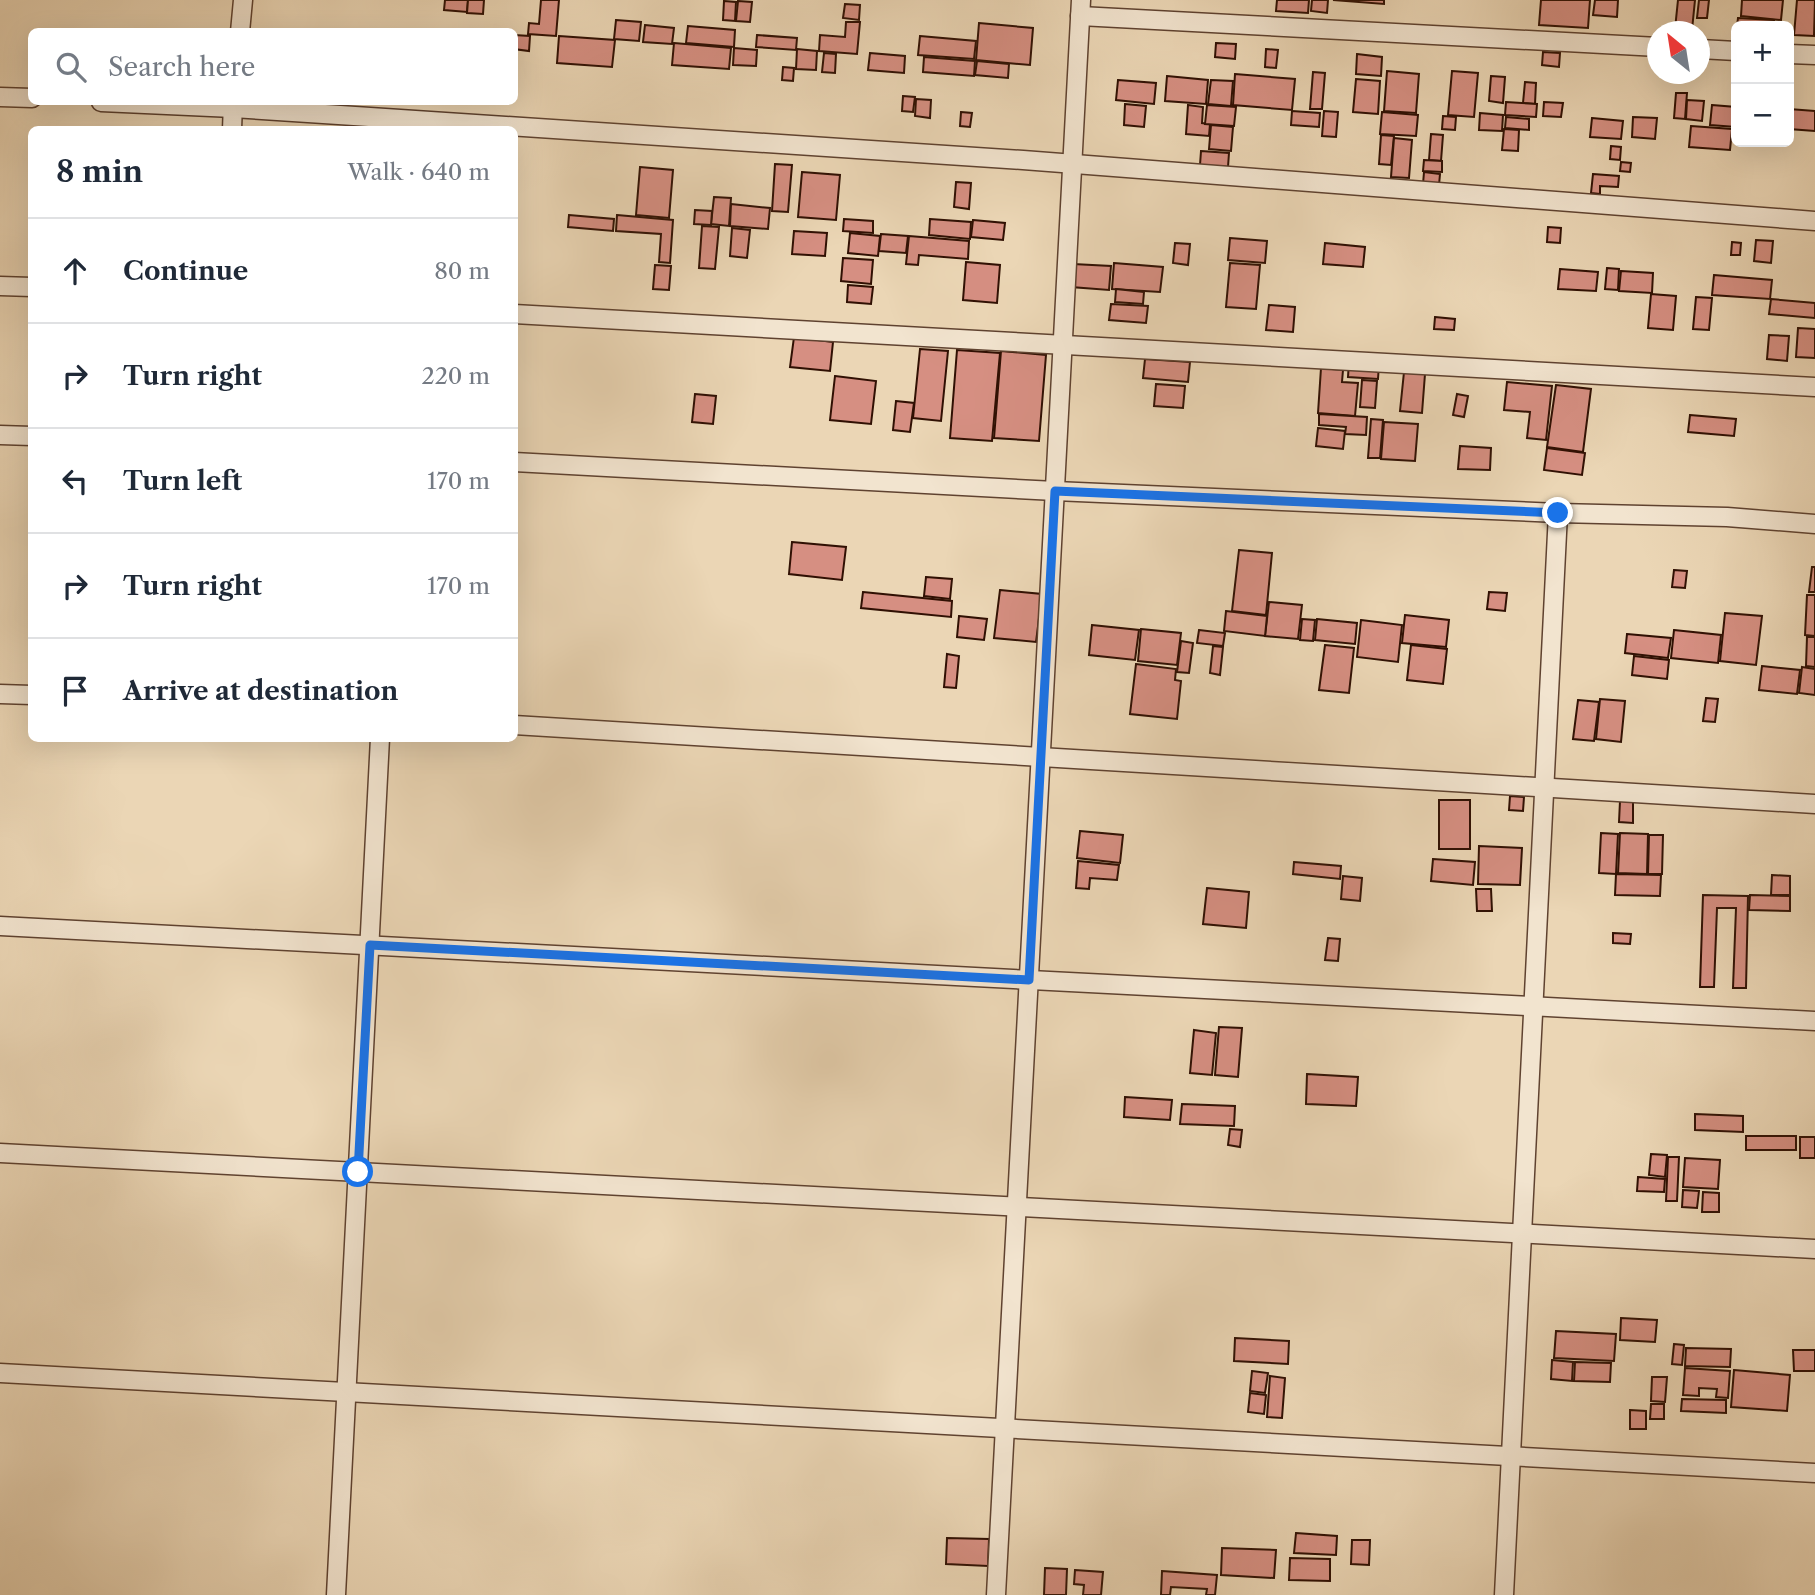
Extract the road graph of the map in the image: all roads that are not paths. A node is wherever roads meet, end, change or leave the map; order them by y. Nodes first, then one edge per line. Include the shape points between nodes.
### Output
1 (243, 0) edge
2 (1081, 8) edge
3 (240, 28) edge
4 (1647, 46) edge
5 (1710, 50) edge
6 (1731, 51) edge
7 (1794, 54) edge
8 (1815, 55) edge
9 (0, 97) edge
10 (28, 98) edge
11 (233, 105) edge
12 (232, 126) edge
13 (1073, 163) junction
14 (1815, 221) edge
15 (0, 286) edge
16 (28, 287) edge
17 (518, 314) edge
18 (1063, 344) junction
19 (1815, 387) edge
20 (0, 435) edge
21 (28, 436) edge
22 (518, 462) edge
23 (1055, 491) junction
24 (1558, 513) junction
25 (1815, 524) edge
26 (0, 694) edge
27 (28, 695) edge
28 (518, 725) edge
29 (380, 742) edge
30 (1041, 757) junction
31 (1544, 788) junction
32 (1815, 804) edge
33 (0, 926) edge
34 (370, 945) junction
35 (1029, 980) junction
36 (1534, 1006) junction
37 (1815, 1021) edge
38 (0, 1153) edge
39 (358, 1172) junction
40 (1017, 1207) junction
41 (1522, 1234) junction
42 (1815, 1249) edge
43 (0, 1373) edge
44 (347, 1392) junction
45 (1005, 1429) junction
46 (1511, 1456) junction
47 (1815, 1473) edge
48 (336, 1595) edge
49 (996, 1595) edge
50 (1504, 1595) edge

1 - 3 street
2 - 4 street
2 - 13 street
5 - 6 street
7 - 8 street
9 - 10 street
11 - 12 street
11 - 13 street
13 - 14 street
13 - 18 street
15 - 16 street
17 - 18 street
18 - 19 street
18 - 23 street
20 - 21 street
22 - 23 street
23 - 24 street
23 - 30 street
24 - 25 street
24 - 31 street
26 - 27 street
28 - 30 street
29 - 34 street
30 - 31 street
30 - 35 street
31 - 32 street
31 - 36 street
33 - 34 street
34 - 35 street
34 - 39 street
35 - 36 street
35 - 40 street
36 - 37 street
36 - 41 street
38 - 39 street
39 - 40 street
39 - 44 street
40 - 41 street
40 - 45 street
41 - 42 street
41 - 46 street
43 - 44 street
44 - 45 street
44 - 48 street
45 - 46 street
45 - 49 street
46 - 47 street
46 - 50 street

